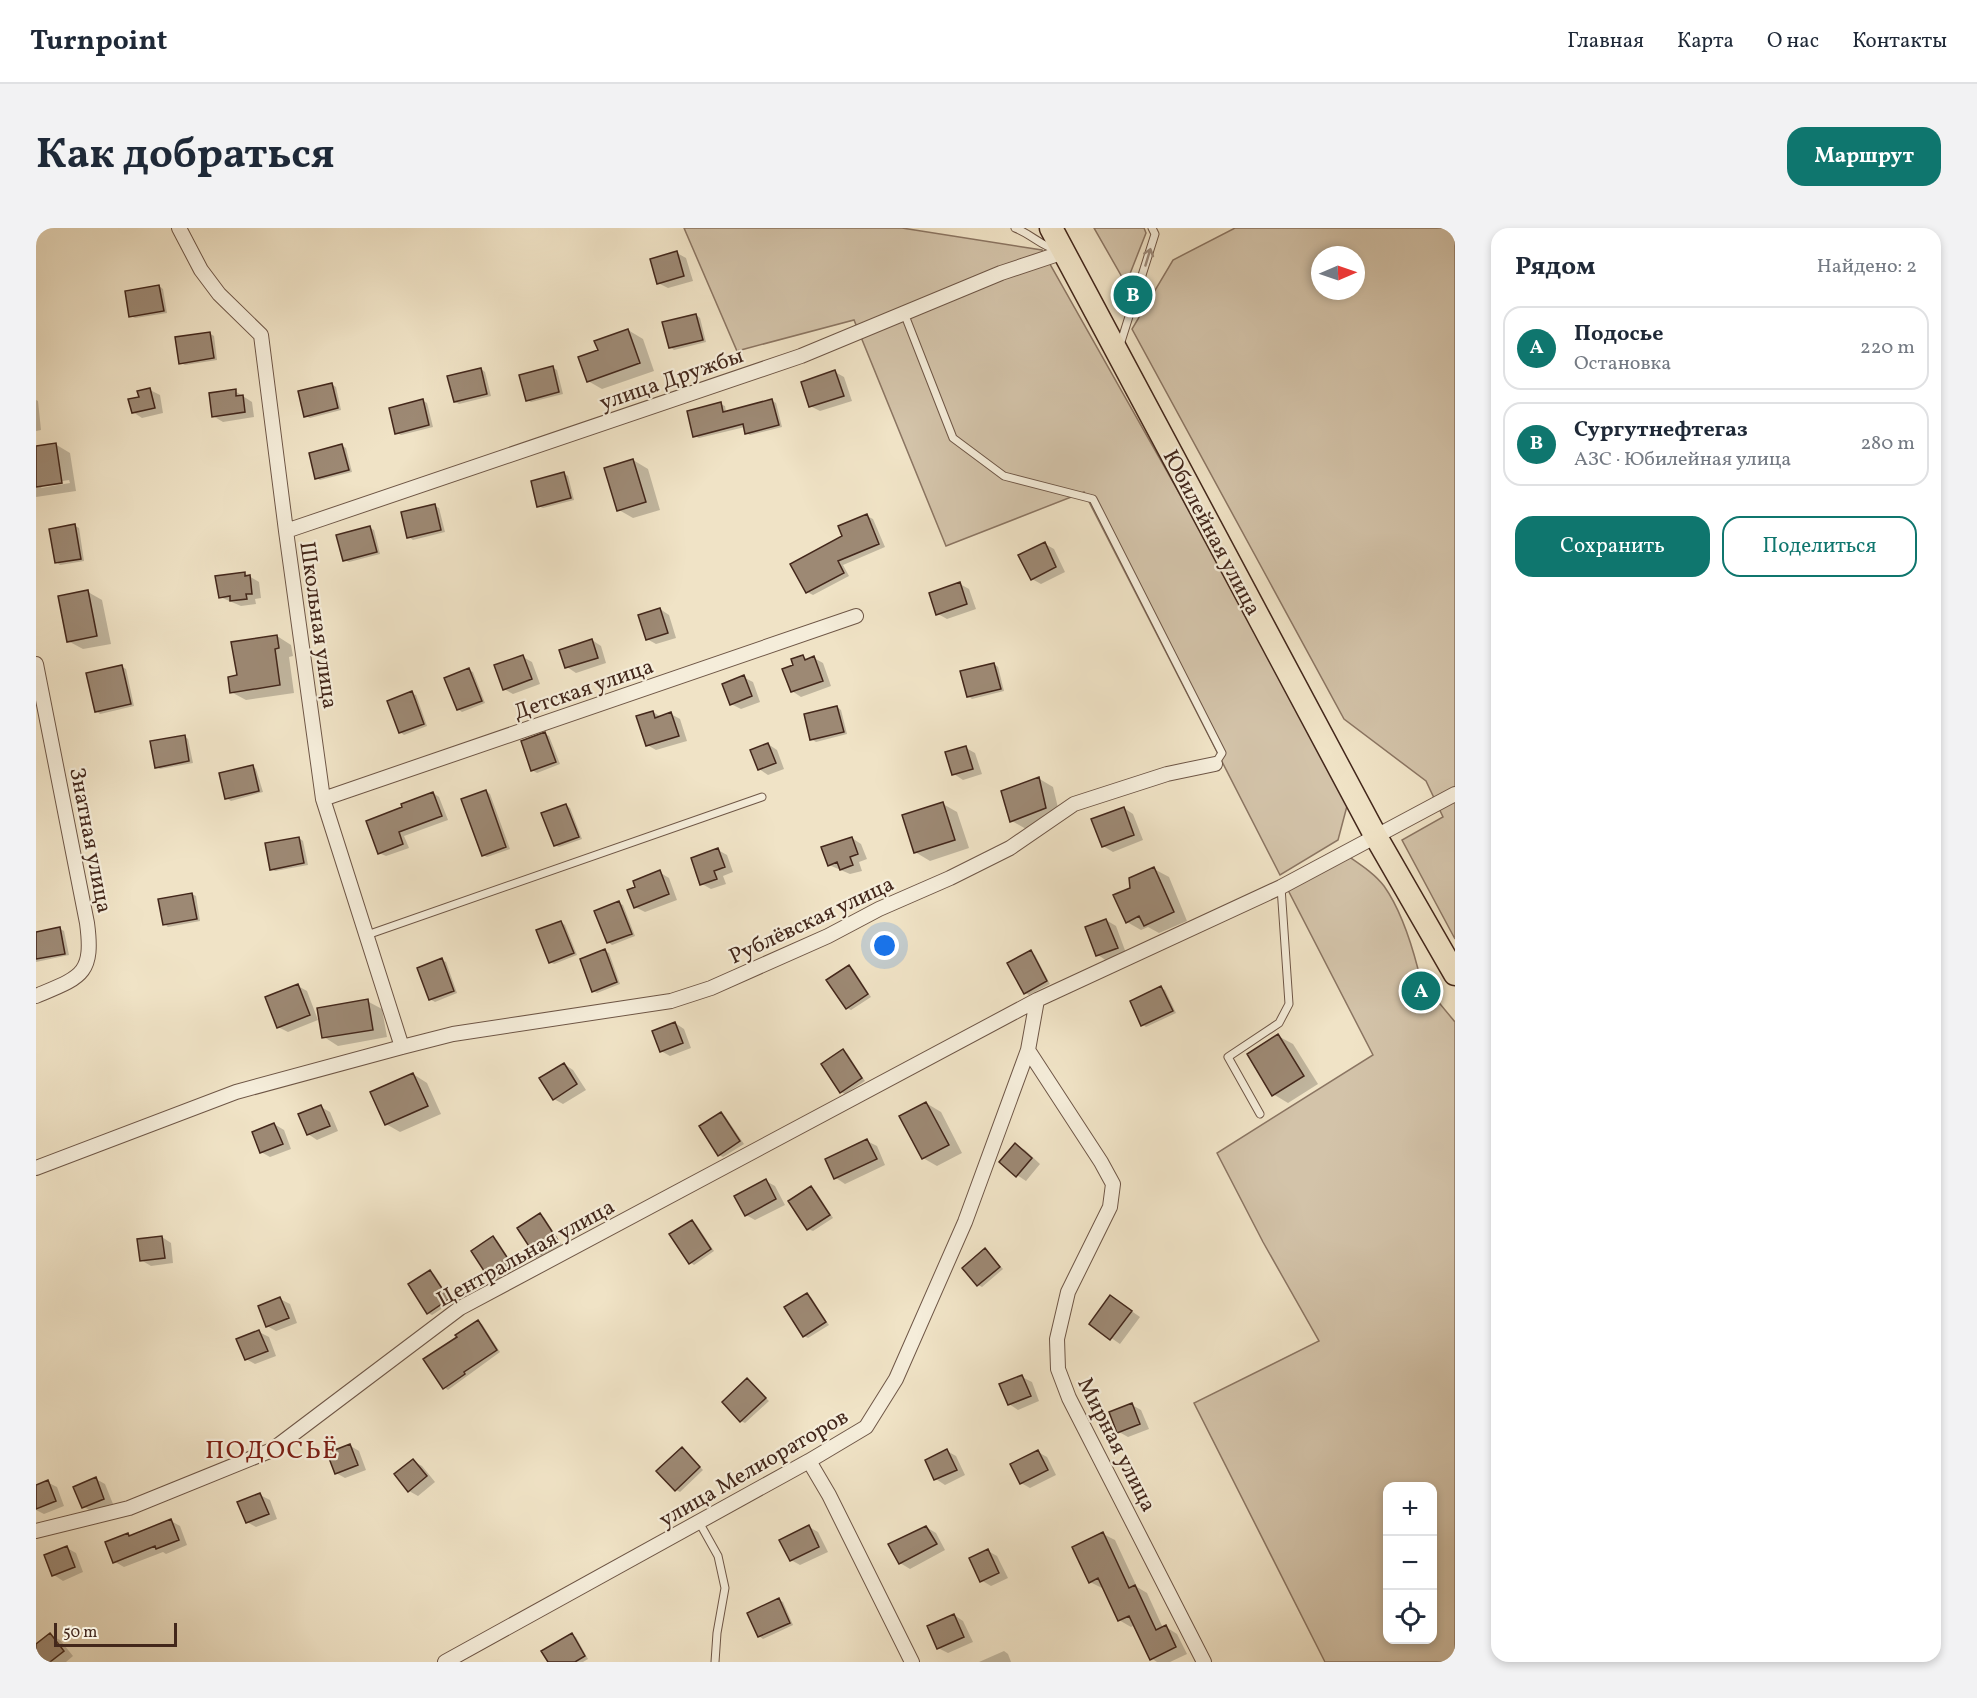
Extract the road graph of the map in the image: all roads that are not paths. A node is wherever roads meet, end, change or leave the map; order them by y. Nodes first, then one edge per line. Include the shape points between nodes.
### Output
1 (179, 228) edge
2 (1015, 228) edge
3 (1051, 228) edge
4 (1152, 228) edge
5 (1064, 252) junction
6 (904, 313) junction
7 (1118, 353) junction
8 (286, 531) junction
9 (856, 616) dead end
10 (36, 664) edge
11 (1215, 764) joint
12 (1455, 794) edge
13 (762, 796) dead end
14 (323, 799) junction
15 (1375, 835) junction
16 (1281, 887) junction
17 (367, 936) junction
18 (1455, 974) edge
19 (36, 996) edge
20 (1037, 1000) junction
21 (402, 1047) junction
22 (1028, 1050) junction
23 (1260, 1114) dead end
24 (36, 1168) edge
25 (809, 1461) junction
26 (699, 1522) junction
27 (36, 1531) edge
28 (445, 1662) edge
29 (715, 1662) edge
30 (912, 1662) edge
31 (1204, 1662) edge

1 - 8 street, Школьная улица via 219,294 261,335
2 - 5 lane via 1046,248
3 - 5 highway, Юбилейная улица
7 -> 4 lane via 1155,234
5 - 6 street, улица Дружбы
5 - 7 highway, Юбилейная улица
6 - 8 street, улица Дружбы via 801,356
6 - 11 lane via 953,438 1004,476 1093,499 1222,753
7 - 15 highway, Юбилейная улица
8 - 14 street, Школьная улица
9 - 14 street, Детская улица
10 - 19 street, Знатная улица via 90,948 84,970 67,983
11 - 21 street, Рублёвская улица via 1167,774 1074,804 1010,848 950,879 711,988 671,1001 453,1034
12 - 15 street, Центральная улица
13 - 17 lane
14 - 17 street, Школьная улица
15 - 16 street, Центральная улица
15 - 18 highway, Юбилейная улица
16 - 20 street, Центральная улица
16 - 23 lane via 1289,1004 1279,1023 1228,1057
17 - 21 street, Школьная улица
20 - 22 street, улица Мелиораторов
20 - 27 street, Центральная улица via 460,1308 272,1450 129,1508
21 - 24 street, Рублёвская улица via 236,1092
22 - 25 street, улица Мелиораторов via 965,1222 896,1379 866,1427
22 - 31 street, Мирная улица via 1113,1184 1110,1207 1068,1292 1057,1339 1058,1369 1069,1398
25 - 26 street, улица Мелиораторов
25 - 30 street
26 - 28 street, улица Мелиораторов
26 - 29 lane via 718,1556 725,1588

